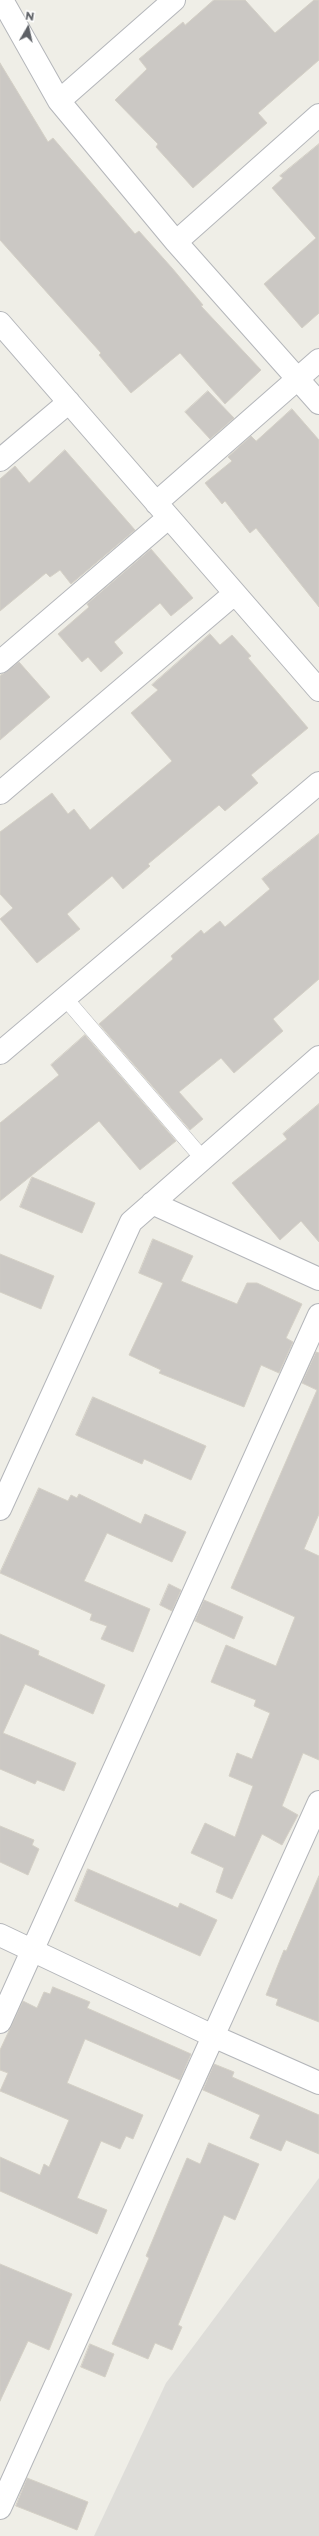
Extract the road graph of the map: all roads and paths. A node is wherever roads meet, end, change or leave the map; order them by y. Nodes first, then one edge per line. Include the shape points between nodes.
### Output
1 (2, 0) edge
2 (174, 0) edge
3 (59, 101) junction
4 (319, 115) edge
5 (176, 242) junction
6 (0, 323) edge
7 (319, 360) edge
8 (298, 379) junction
9 (69, 402) junction
10 (319, 403) edge
11 (0, 460) edge
12 (162, 510) junction
13 (234, 594) junction
14 (0, 662) edge
15 (319, 690) edge
16 (319, 783) edge
17 (0, 793) edge
18 (65, 998) junction
19 (0, 1054) edge
20 (319, 1058) edge
21 (203, 1159) junction
22 (152, 1203) junction
23 (319, 1279) edge
24 (319, 1315) edge
25 (0, 1508) edge
26 (319, 1802) edge
27 (0, 1935) edge
28 (33, 1950) junction
29 (0, 2022) edge
30 (213, 2036) junction
31 (319, 2083) edge
32 (0, 2508) edge

1 - 3 street
2 - 3 street
3 - 5 street
4 - 5 street
5 - 8 street
6 - 9 street
7 - 8 street
8 - 10 street
8 - 12 street
9 - 11 street
9 - 12 street
12 - 13 street
12 - 14 street
13 - 15 street
13 - 17 street
16 - 18 street
18 - 19 street
18 - 21 lane
20 - 21 street
21 - 22 street
22 - 23 street
22 - 25 street via 132,1222
24 - 28 street
26 - 30 street
27 - 28 street
28 - 29 street
28 - 30 street
30 - 31 street
30 - 32 street

